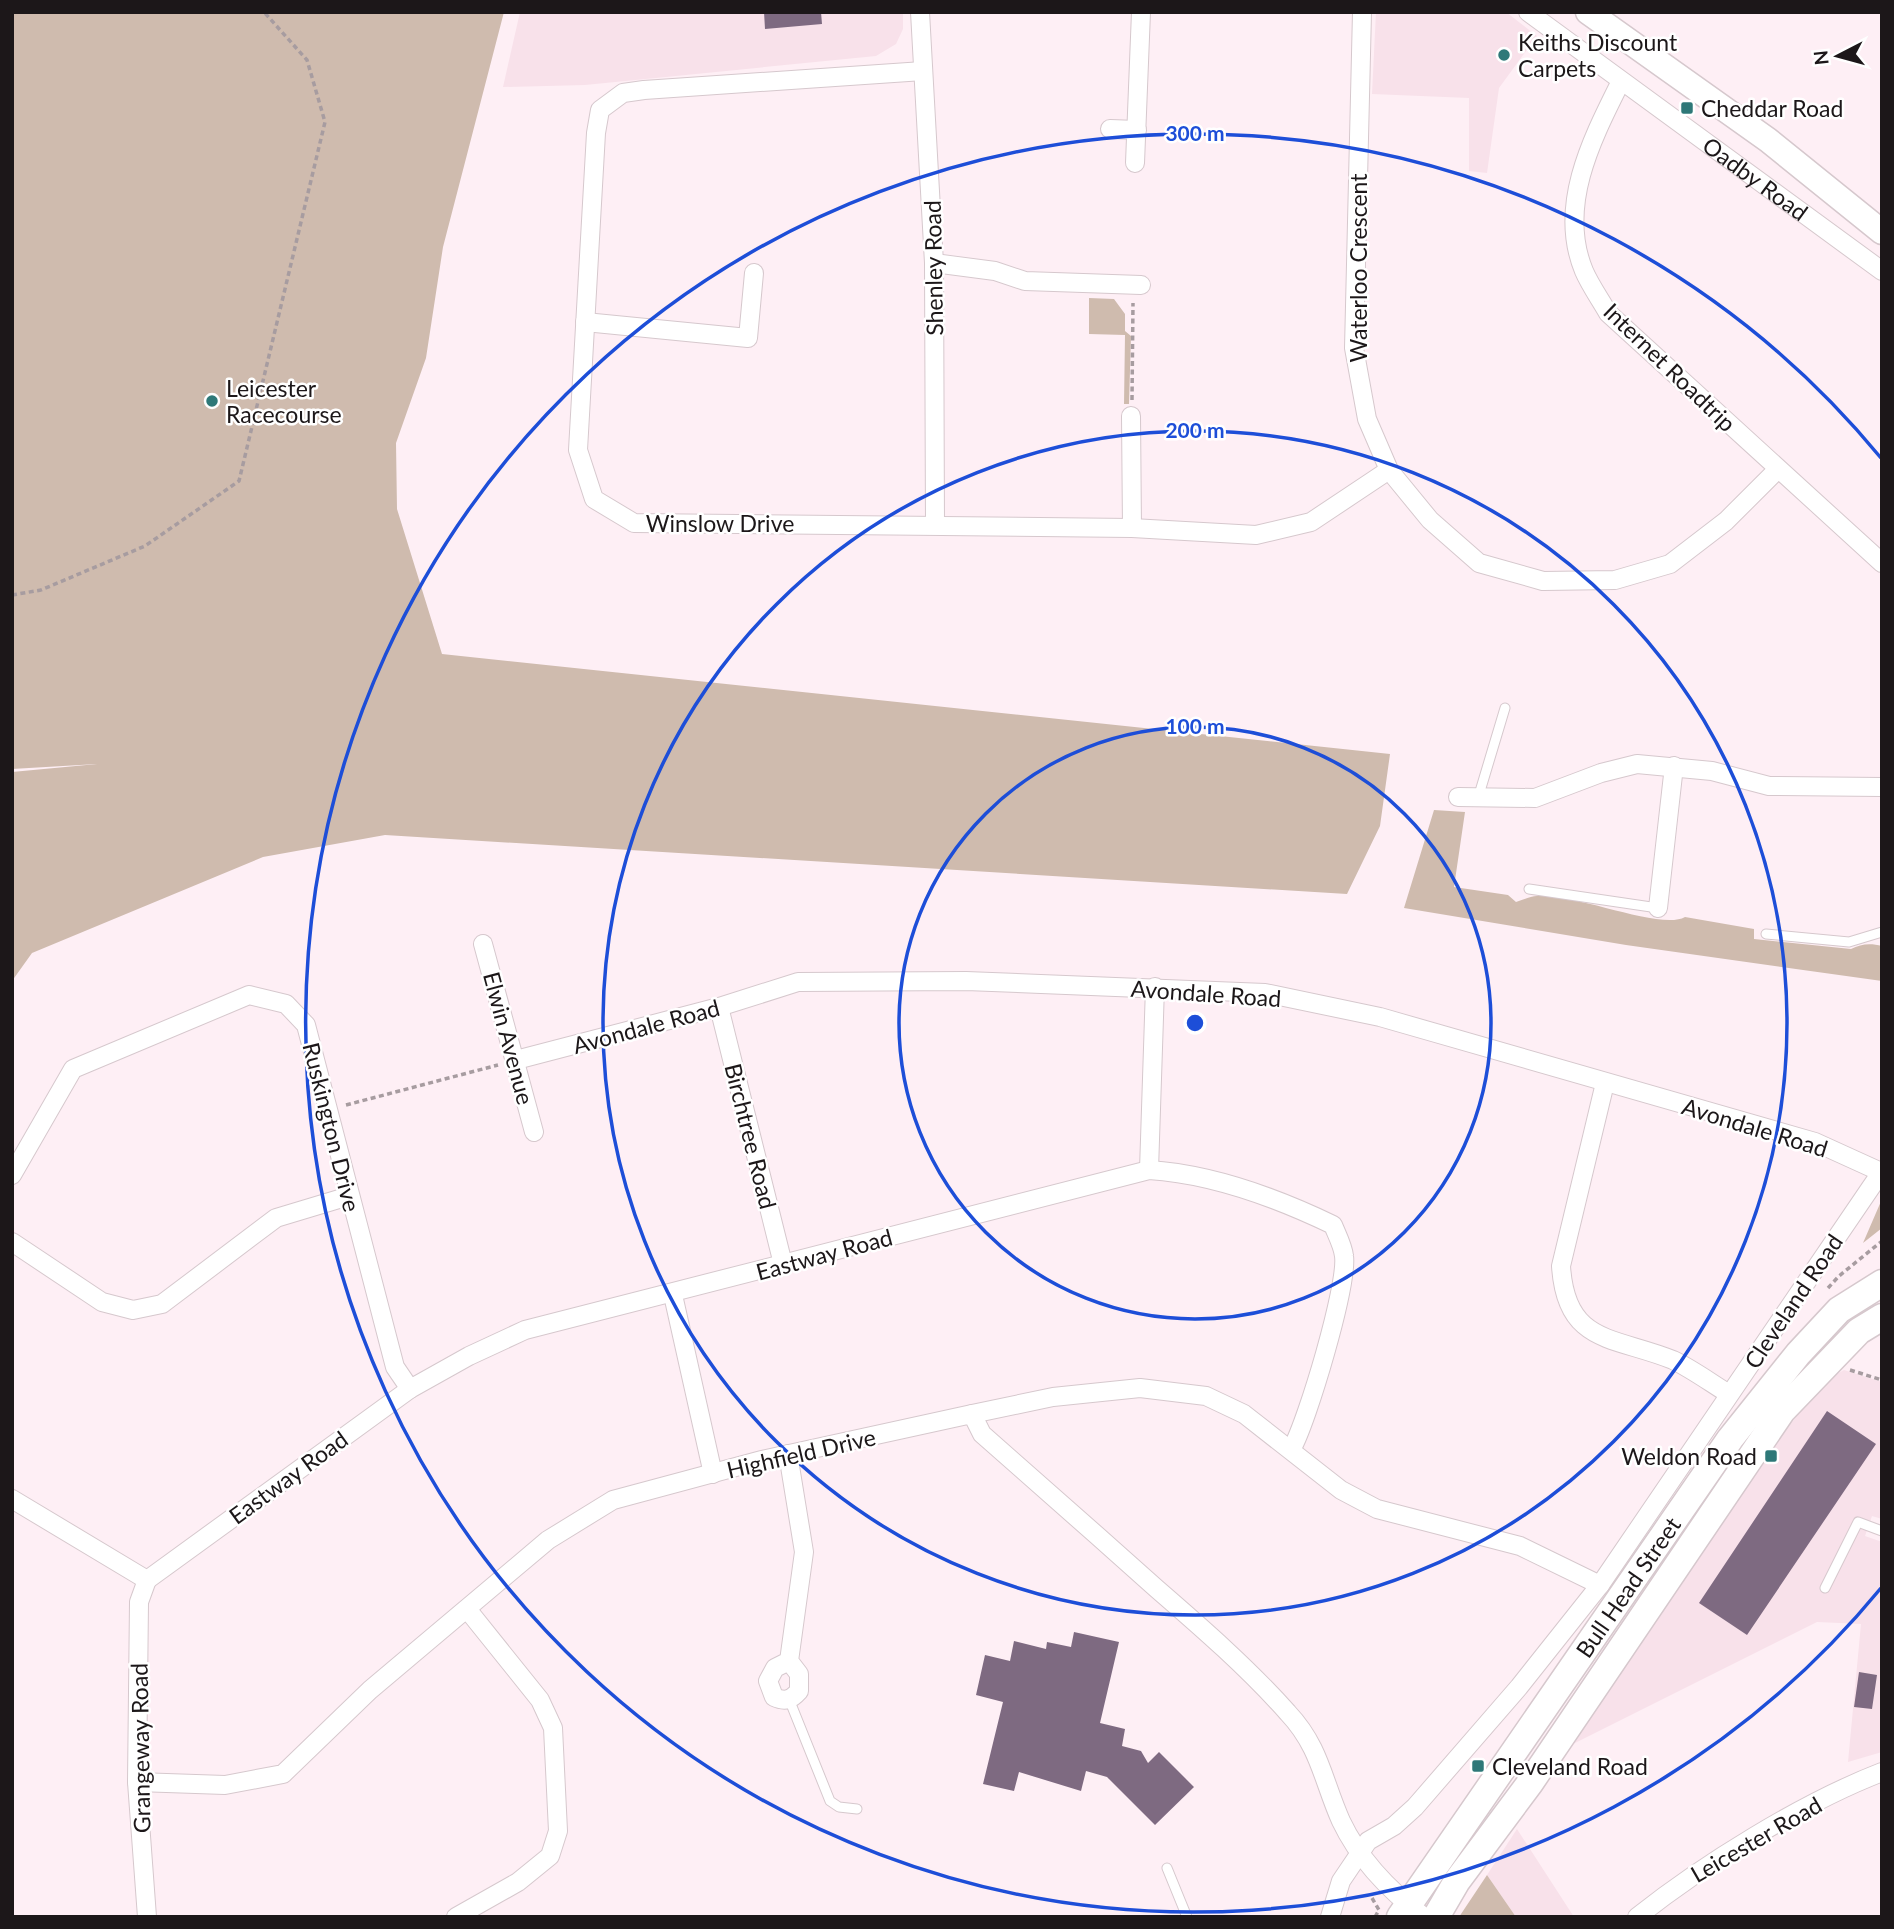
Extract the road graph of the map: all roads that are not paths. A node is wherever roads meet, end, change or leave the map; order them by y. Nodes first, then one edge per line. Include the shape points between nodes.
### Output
1 (920, 12) edge
2 (1141, 12) edge
3 (1362, 12) edge
4 (1528, 12) edge
5 (1588, 12) edge
6 (923, 71) junction
7 (1622, 81) junction
8 (1110, 129) dead end
9 (1137, 130) junction
10 (1135, 163) dead end
11 (1882, 232) edge
12 (934, 263) junction
13 (1882, 271) edge
14 (754, 273) dead end
15 (1137, 285) road end
16 (585, 322) junction
17 (1131, 416) road end
18 (1389, 470) junction
19 (1777, 470) junction
20 (935, 524) junction
21 (1132, 528) junction
22 (1882, 563) edge
23 (1505, 708) dead end
24 (1674, 766) junction
25 (1882, 787) edge
26 (1458, 797) dead end
27 (1478, 798) junction
28 (1529, 889) dead end
29 (1658, 908) joint
30 (1882, 932) edge
31 (1766, 934) dead end
32 (483, 944) dead end
33 (1155, 987) junction
34 (719, 1007) junction
35 (516, 1060) junction
36 (1605, 1083) junction
37 (534, 1132) dead end
38 (1149, 1170) junction
39 (1881, 1172) edge
40 (12, 1175) edge
41 (349, 1196) junction
42 (12, 1242) edge
43 (783, 1264) junction
44 (1882, 1283) edge
45 (673, 1295) junction
46 (1882, 1317) edge
47 (410, 1389) junction
48 (1729, 1394) junction
49 (972, 1414) junction
50 (1292, 1448) junction
51 (788, 1454) junction
52 (713, 1474) junction
53 (12, 1499) edge
54 (1882, 1531) edge
55 (147, 1580) junction
56 (1600, 1585) junction
57 (1825, 1588) dead end
58 (467, 1609) junction
59 (789, 1661) junction
60 (789, 1699) junction
61 (1882, 1772) edge
62 (137, 1782) junction
63 (857, 1809) dead end
64 (1360, 1852) junction
65 (1167, 1868) dead end
66 (1411, 1913) edge
67 (147, 1917) edge
68 (456, 1917) edge
69 (1187, 1917) edge
70 (1329, 1917) edge
71 (1436, 1917) edge
72 (1637, 1917) edge

1 - 6 street, Shenley Road
2 - 9 street
3 - 18 street, Waterloo Crescent via 1354,348 1367,419
4 - 7 street, Oadby Road
5 - 11 main road, Oadby Road via 1769,140
6 - 12 street, Shenley Road
6 - 16 street, Winslow Drive via 644,90 610,99 600,110 596,133
7 - 13 street, Oadby Road
7 - 19 street, Internet Roadtrip via 1590,143 1577,189 1575,234 1583,271 1608,313
8 - 9 street
9 - 10 street
12 - 15 street via 995,271 1025,281
12 - 20 street, Shenley Road
14 - 16 street via 748,338
16 - 20 street, Winslow Drive via 578,450 594,499 634,523
17 - 21 street
18 - 19 street, Waterloo Crescent via 1430,520 1479,563 1543,581 1615,580 1670,564 1726,521
18 - 21 street, Winslow Drive via 1311,522 1256,535
19 - 22 street, Internet Roadtrip
20 - 21 street, Winslow Drive
23 - 27 lane
24 - 25 street via 1769,786
24 - 27 street via 1628,766 1535,798
24 - 29 street
26 - 27 street
28 - 29 lane
30 - 31 lane via 1849,942
32 - 35 street, Elwin Avenue
33 - 34 street, Avondale Road via 798,982
33 - 36 street, Avondale Road via 1265,993 1380,1017
33 - 38 street
34 - 35 street, Avondale Road
34 - 43 street, Birchtree Road
35 - 37 street, Elwin Avenue
36 - 39 street, Avondale Road via 1815,1142
36 - 48 street via 1561,1266 1563,1293 1577,1319 1595,1333 1675,1361
38 - 43 street, Eastway Road
38 - 50 street, Eastway Road via 1188,1172 1333,1225 1344,1257 1338,1300 1303,1428
39 - 48 street, Cleveland Road
40 - 41 street, Ruskington Drive via 73,1069 249,995 286,1004 306,1025
41 - 42 street via 276,1217 162,1304 133,1310 102,1302
41 - 47 street, Ruskington Drive via 395,1367
43 - 45 street, Eastway Road
44 - 66 main road, Bull Head Street via 1839,1310 1730,1439
45 - 47 street, Eastway Road via 526,1330
45 - 52 street
46 - 71 main road, Bull Head Street via 1859,1331 1782,1411
47 - 55 street, Eastway Road
48 - 56 street, Cleveland Road
49 - 50 street, Highfield Drive via 1054,1397 1140,1388 1206,1396 1244,1414
49 - 51 street, Highfield Drive
49 - 64 street via 982,1434 1206,1632 1288,1712 1310,1739 1342,1823
50 - 56 street, Highfield Drive via 1341,1490 1377,1509 1520,1546
51 - 52 street, Highfield Drive
51 - 59 street via 804,1552
52 - 58 street, Highfield Drive via 613,1500 548,1541
53 - 55 street
54 - 57 lane via 1858,1522
55 - 62 street, Grangeway Road via 139,1602
56 - 64 street, Cleveland Road via 1415,1807
58 - 62 street, Highfield Drive via 370,1690 283,1774 225,1785
58 - 68 street via 540,1700 553,1728 558,1831 550,1856 518,1882
59 - 60 street via 800,1682 799,1690
59 - 60 street via 775,1668 768,1681 774,1697
60 - 63 lane via 830,1801
61 - 72 street, Leicester Road via 1784,1821 1678,1885
62 - 67 street, Grangeway Road
64 - 66 street
64 - 70 street via 1341,1881
65 - 69 lane

